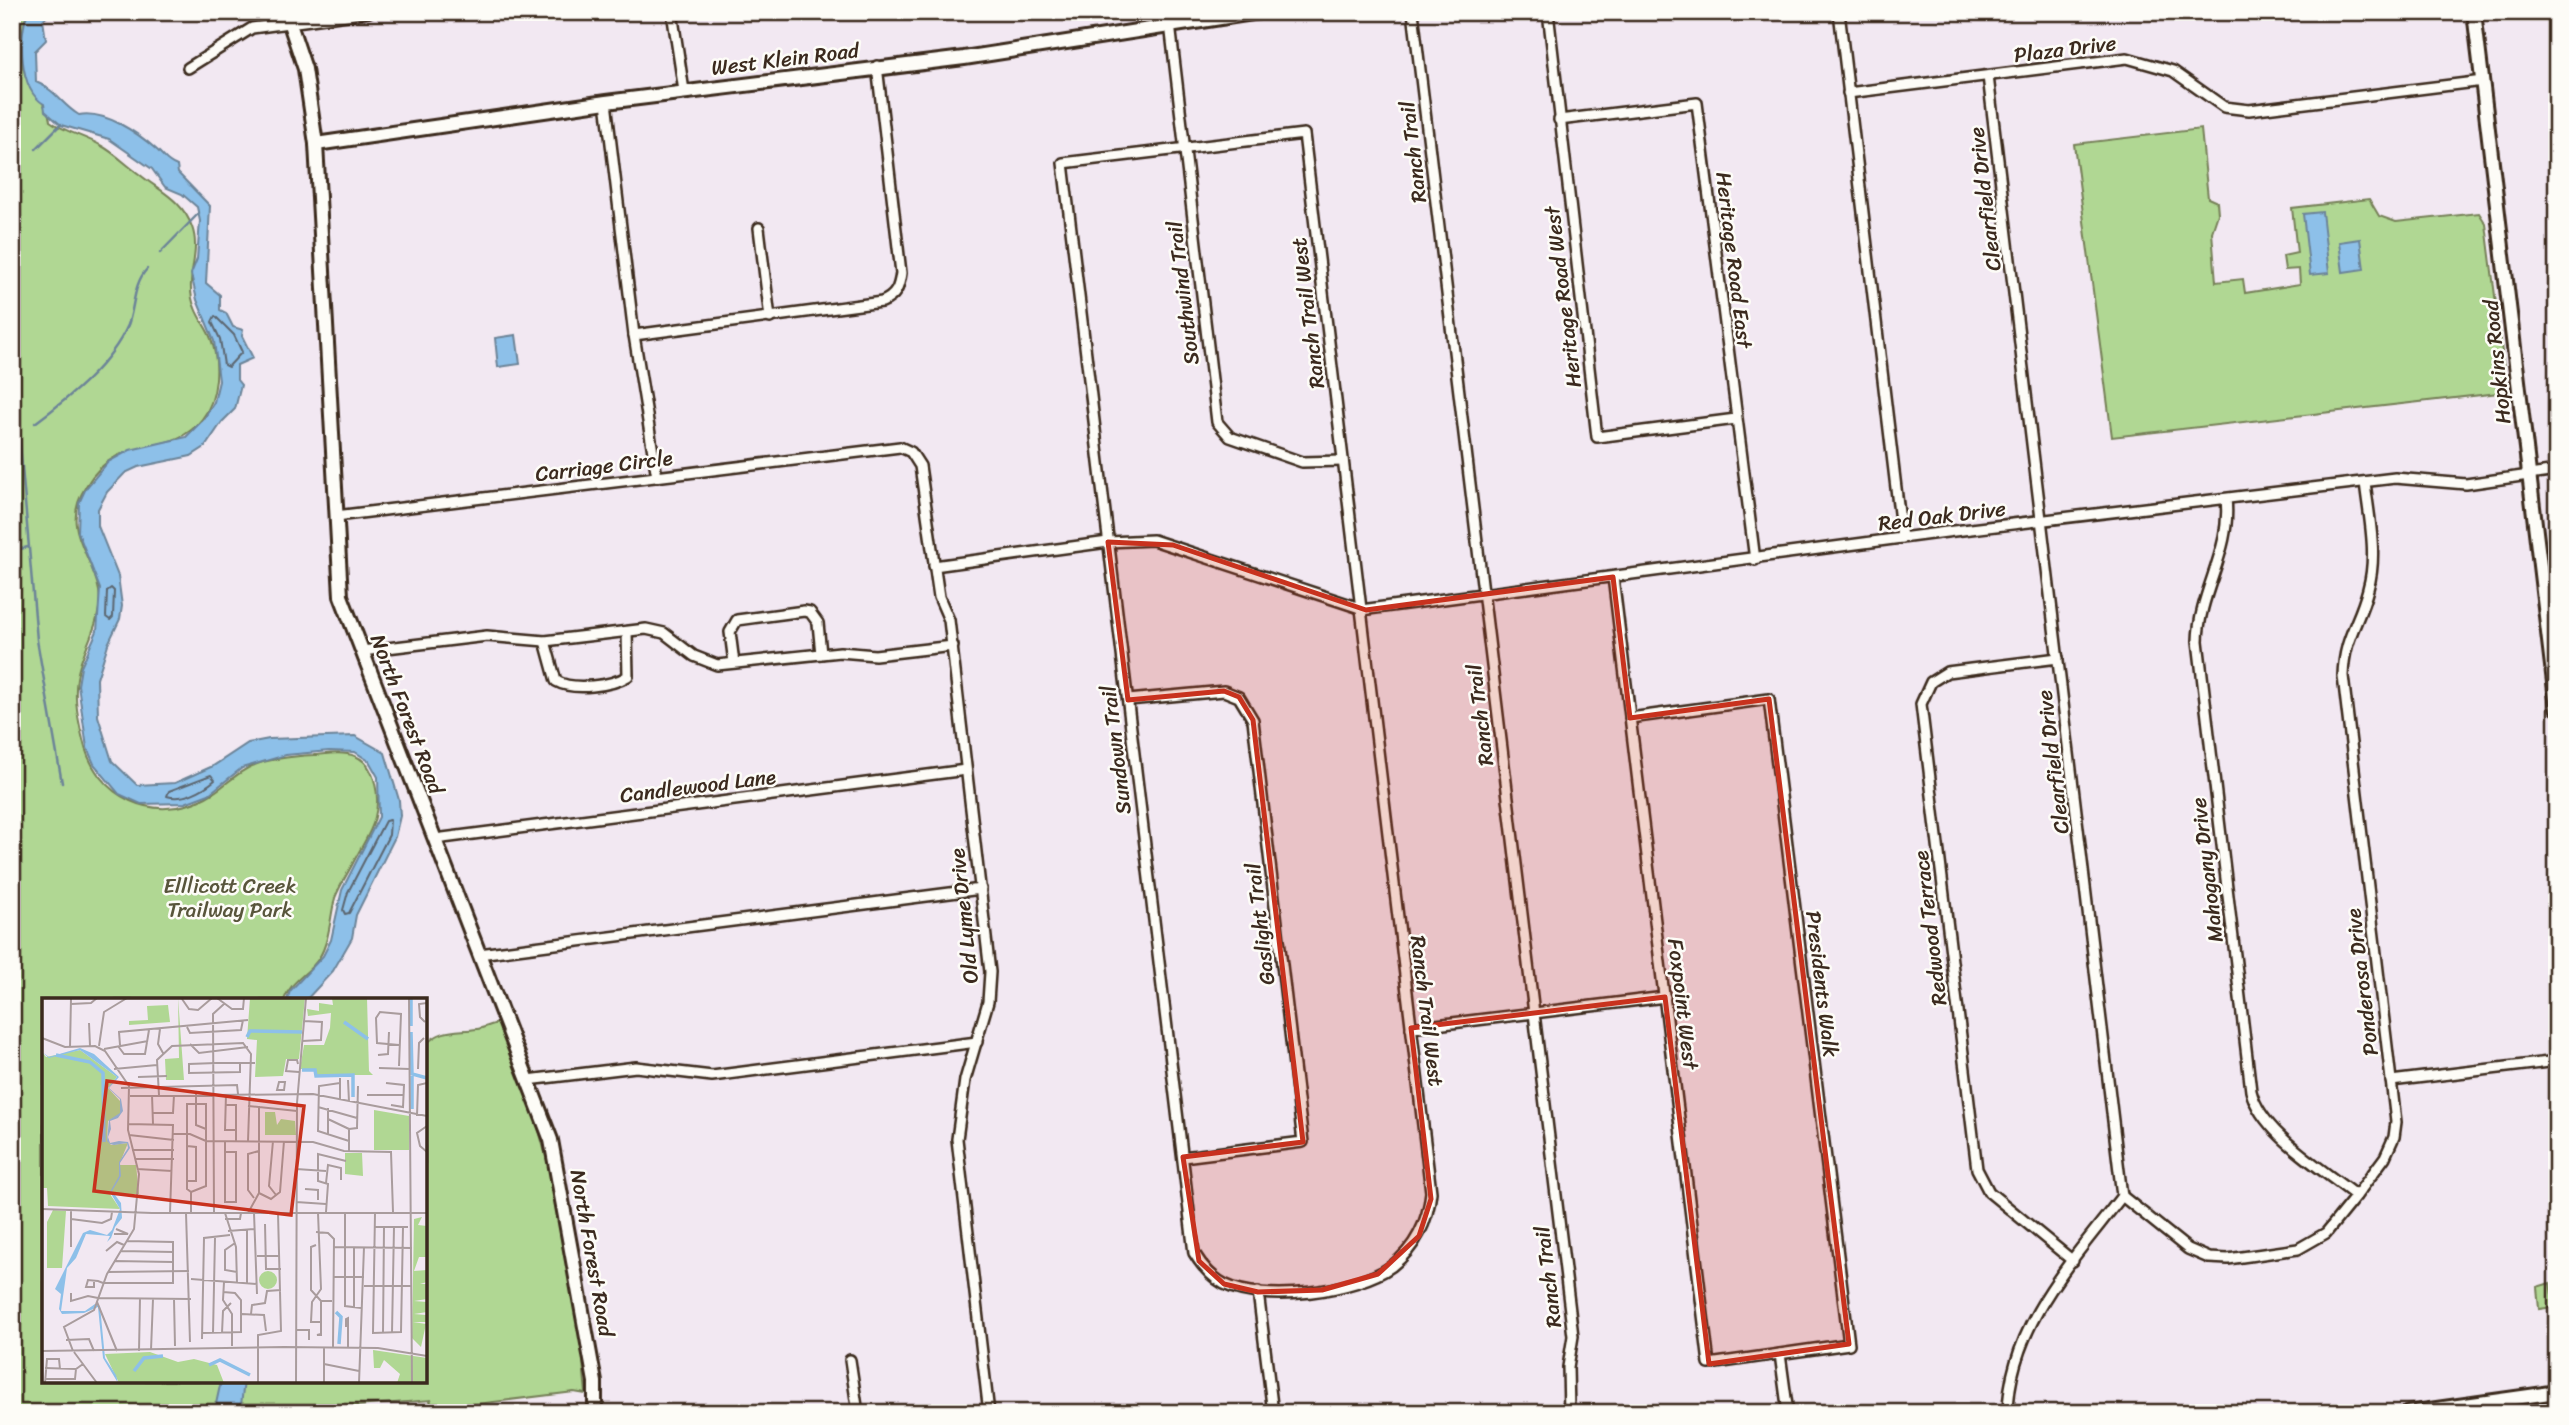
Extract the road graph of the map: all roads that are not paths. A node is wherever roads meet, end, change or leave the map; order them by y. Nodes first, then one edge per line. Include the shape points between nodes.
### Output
1 (280, 12) edge
2 (369, 12) edge
3 (672, 12) edge
4 (1259, 12) edge
5 (1413, 12) edge
6 (1549, 12) edge
7 (1839, 12) edge
8 (2474, 12) edge
9 (290, 24) junction
10 (1170, 24) junction
11 (877, 66) junction
12 (188, 68) dead end
13 (1988, 76) junction
14 (2483, 81) junction
15 (684, 92) junction
16 (1848, 93) junction
17 (606, 102) junction
18 (1559, 120) junction
19 (316, 144) junction
20 (1183, 149) junction
21 (759, 228) dead end
22 (770, 318) junction
23 (634, 335) junction
24 (1736, 419) junction
25 (877, 450) joint
26 (1343, 461) junction
27 (2557, 471) edge
28 (2529, 474) junction
29 (657, 477) junction
30 (2365, 482) junction
31 (2226, 499) junction
32 (336, 516) junction
33 (2040, 522) junction
34 (1902, 538) junction
35 (1108, 542) junction
36 (1755, 560) junction
37 (934, 566) junction
38 (1613, 577) junction
39 (1483, 594) junction
40 (1360, 609) junction
41 (626, 632) junction
42 (545, 641) junction
43 (953, 646) junction
44 (362, 651) junction
45 (821, 654) junction
46 (2058, 659) junction
47 (734, 663) junction
48 (1128, 700) junction
49 (2557, 708) edge
50 (1630, 719) junction
51 (966, 770) junction
52 (435, 839) junction
53 (981, 889) junction
54 (479, 954) junction
55 (1665, 997) junction
56 (1534, 1014) junction
57 (1412, 1028) junction
58 (977, 1042) junction
59 (2557, 1061) edge
60 (528, 1080) junction
61 (2391, 1081) junction
62 (1183, 1157) junction
63 (2122, 1196) junction
64 (2356, 1196) junction
65 (2073, 1261) junction
66 (1258, 1292) junction
67 (1780, 1354) junction
68 (850, 1360) dead end
69 (2557, 1392) edge
70 (595, 1413) edge
71 (858, 1413) edge
72 (989, 1413) edge
73 (1273, 1413) edge
74 (1569, 1413) edge
75 (1788, 1413) edge
76 (2008, 1413) edge
77 (2408, 1413) edge

1 - 9 street, North Forest Road
2 - 9 street
3 - 15 street
4 - 10 street, West Klein Road
5 - 39 street, Ranch Trail
6 - 18 street, Heritage Road West
7 - 16 street
8 - 14 street, Hopkins Road
9 - 12 street via 252,28
9 - 19 street, North Forest Road via 309,85
10 - 11 street, West Klein Road via 964,58
10 - 20 street, Southwind Trail
11 - 15 street, West Klein Road
11 - 22 street via 901,273 898,289 882,303
13 - 14 street, Plaza Drive via 2127,58 2173,71 2224,107 2249,110
13 - 16 street, Plaza Drive
13 - 33 street, Clearfield Drive
14 - 28 street, Hopkins Road
15 - 17 street, West Klein Road
16 - 34 street
17 - 19 street, West Klein Road
17 - 23 street
18 - 24 street, Heritage Road East via 1697,103
18 - 24 street, Heritage Road West via 1597,437
19 - 32 street, North Forest Road
20 - 26 street, Southwind Trail via 1220,428 1230,437 1302,462
20 - 26 street, Ranch Trail West via 1304,134
20 - 35 street, Sundown Trail via 1063,163
21 - 22 street
22 - 23 street
23 - 29 street
24 - 36 street, Heritage Road East
25 - 29 street, Carriage Circle
25 - 37 street, Old Lyme Drive via 906,449 920,466
26 - 40 street, Ranch Trail West
27 - 28 street, Red Oak Drive
28 - 30 street, Red Oak Drive via 2466,484 2395,478
28 - 49 street, Hopkins Road
29 - 32 street, Carriage Circle
30 - 31 street, Red Oak Drive
30 - 61 street, Ponderosa Drive via 2374,553 2368,589 2345,648 2343,676
31 - 33 street, Red Oak Drive
31 - 64 street, Mahogany Drive via 2225,541 2200,613 2198,641 2250,1091 2270,1127
32 - 44 street, North Forest Road via 341,596
33 - 34 street, Red Oak Drive
33 - 46 street, Clearfield Drive
34 - 36 street, Red Oak Drive
35 - 37 street, Red Oak Drive
35 - 40 street, Red Oak Drive via 1140,539 1173,545
35 - 48 street, Sundown Trail
36 - 38 street, Red Oak Drive
37 - 43 street, Old Lyme Drive
38 - 39 street, Red Oak Drive
38 - 50 street, Foxpoint West
39 - 40 street, Red Oak Drive
39 - 56 street, Ranch Trail
40 - 57 street, Ranch Trail West
41 - 42 street
41 - 42 street via 628,676 570,687 556,681
41 - 47 street via 656,630 704,662
42 - 44 street via 487,636
43 - 45 street via 875,655
43 - 51 street, Old Lyme Drive
44 - 52 street, North Forest Road
45 - 47 street
45 - 47 street via 818,623 804,611 737,620 730,632
46 - 63 street, Clearfield Drive
46 - 65 street, Redwood Terrace via 1947,672 1931,682 1921,704 1977,1169 1989,1192
48 - 62 street, Sundown Trail
48 - 62 street, Gaslight Trail via 1224,691 1245,703 1253,720 1303,1142
50 - 55 street, Foxpoint West
50 - 67 street, Presidents Walk via 1769,699 1849,1344
51 - 52 street, Candlewood Lane
51 - 53 street, Old Lyme Drive
52 - 54 street, North Forest Road
53 - 54 street
53 - 58 street, Old Lyme Drive via 990,990
54 - 60 street, North Forest Road
55 - 56 street
55 - 67 street, Foxpoint West via 1709,1364
56 - 57 street
56 - 74 street, Ranch Trail via 1573,1336
57 - 66 street, Ranch Trail West via 1431,1192 1419,1236 1400,1259 1364,1281 1322,1290
58 - 60 street via 712,1076 636,1067
58 - 72 street, Old Lyme Drive via 965,1080 957,1139
59 - 61 street
60 - 70 street, North Forest Road via 551,1140 561,1185 595,1382
61 - 64 street, Ponderosa Drive via 2394,1137
62 - 66 street, Sundown Trail via 1195,1253 1207,1271 1224,1283
63 - 64 street, Ponderosa Drive via 2188,1249 2223,1259 2310,1244 2326,1233
63 - 65 street
65 - 76 street via 2050,1290 2026,1334 2012,1373
66 - 73 street
67 - 75 street
68 - 71 street
69 - 77 street

